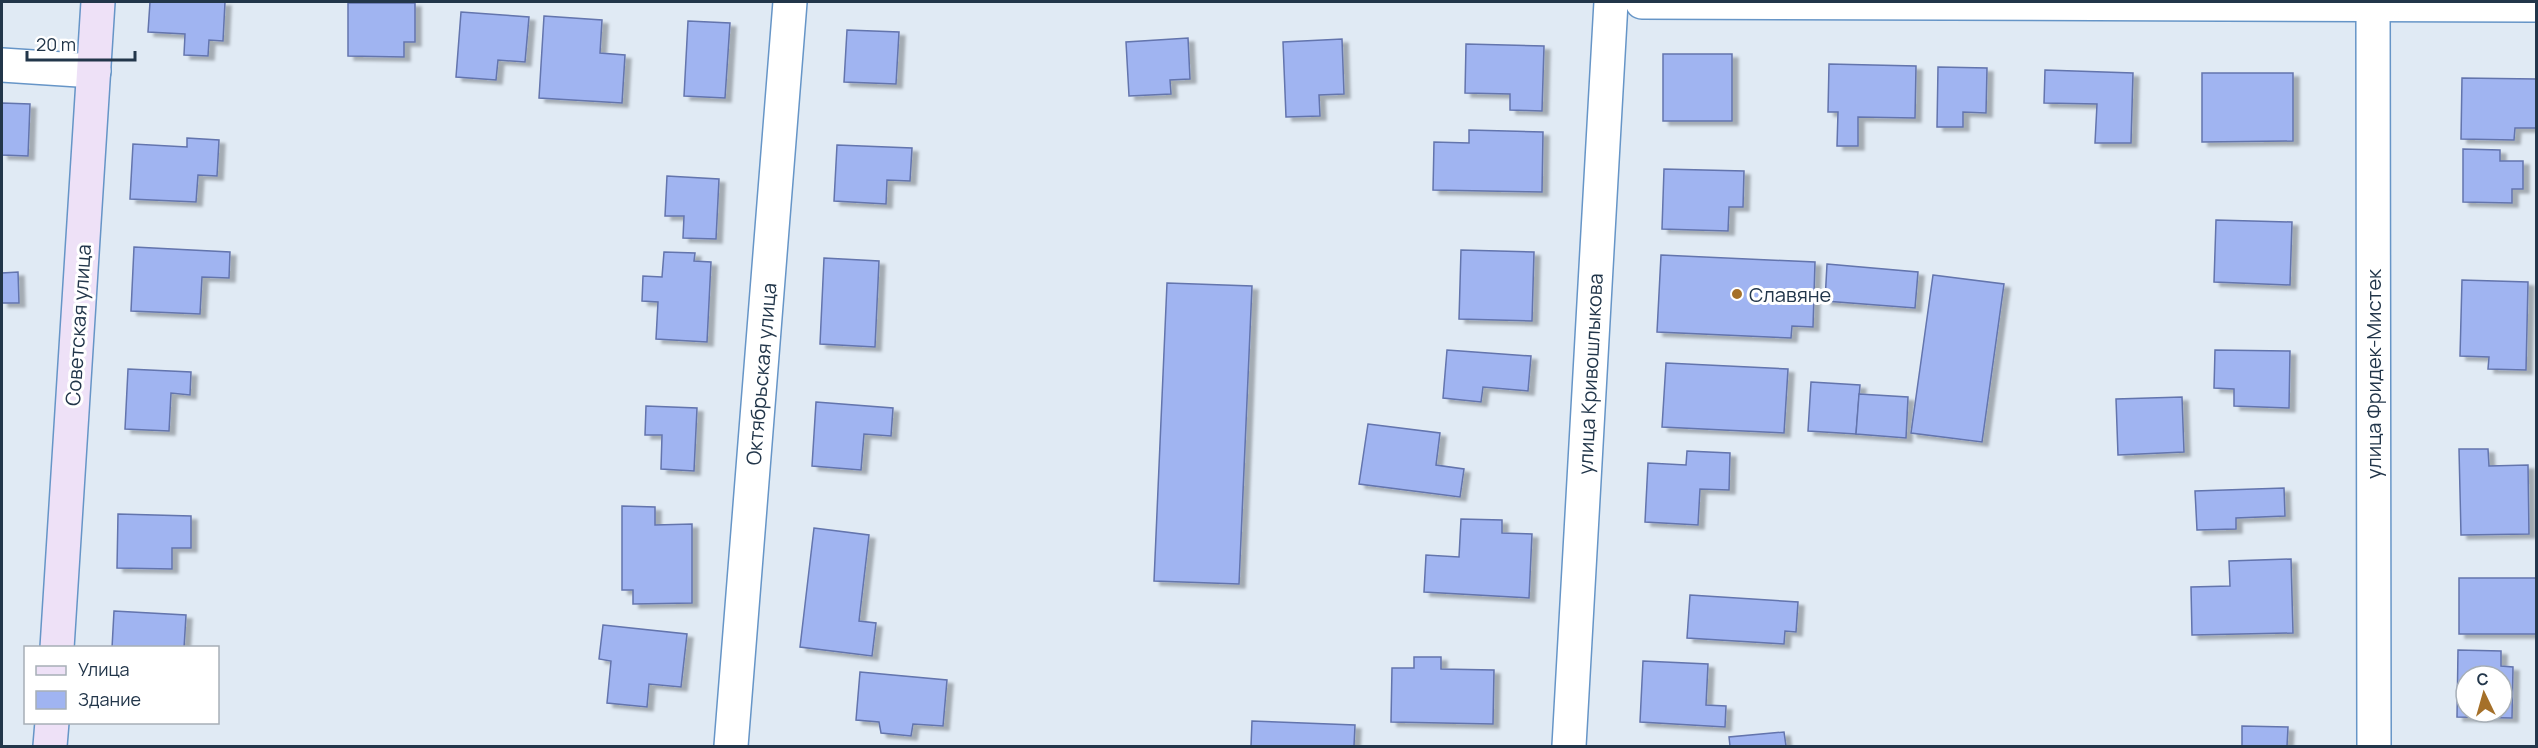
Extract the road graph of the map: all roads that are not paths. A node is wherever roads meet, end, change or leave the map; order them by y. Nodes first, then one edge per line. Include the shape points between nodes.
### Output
1 (98, 2) edge
2 (790, 2) edge
3 (1611, 2) edge
4 (1642, 2) edge
5 (2373, 3) edge
6 (2536, 5) edge
7 (2, 65) edge
8 (94, 71) junction
9 (57, 646) edge
10 (52, 724) edge
11 (51, 747) edge
12 (731, 747) edge
13 (1569, 747) edge
14 (2374, 747) edge

1 - 8 main road, Советская улица
2 - 12 street, Октябрьская улица
3 - 13 street, улица Кривошлыкова
4 - 5 street
5 - 6 street
5 - 14 street, улица Фридек-Мистек
7 - 8 street
8 - 9 main road, Советская улица
10 - 11 main road

